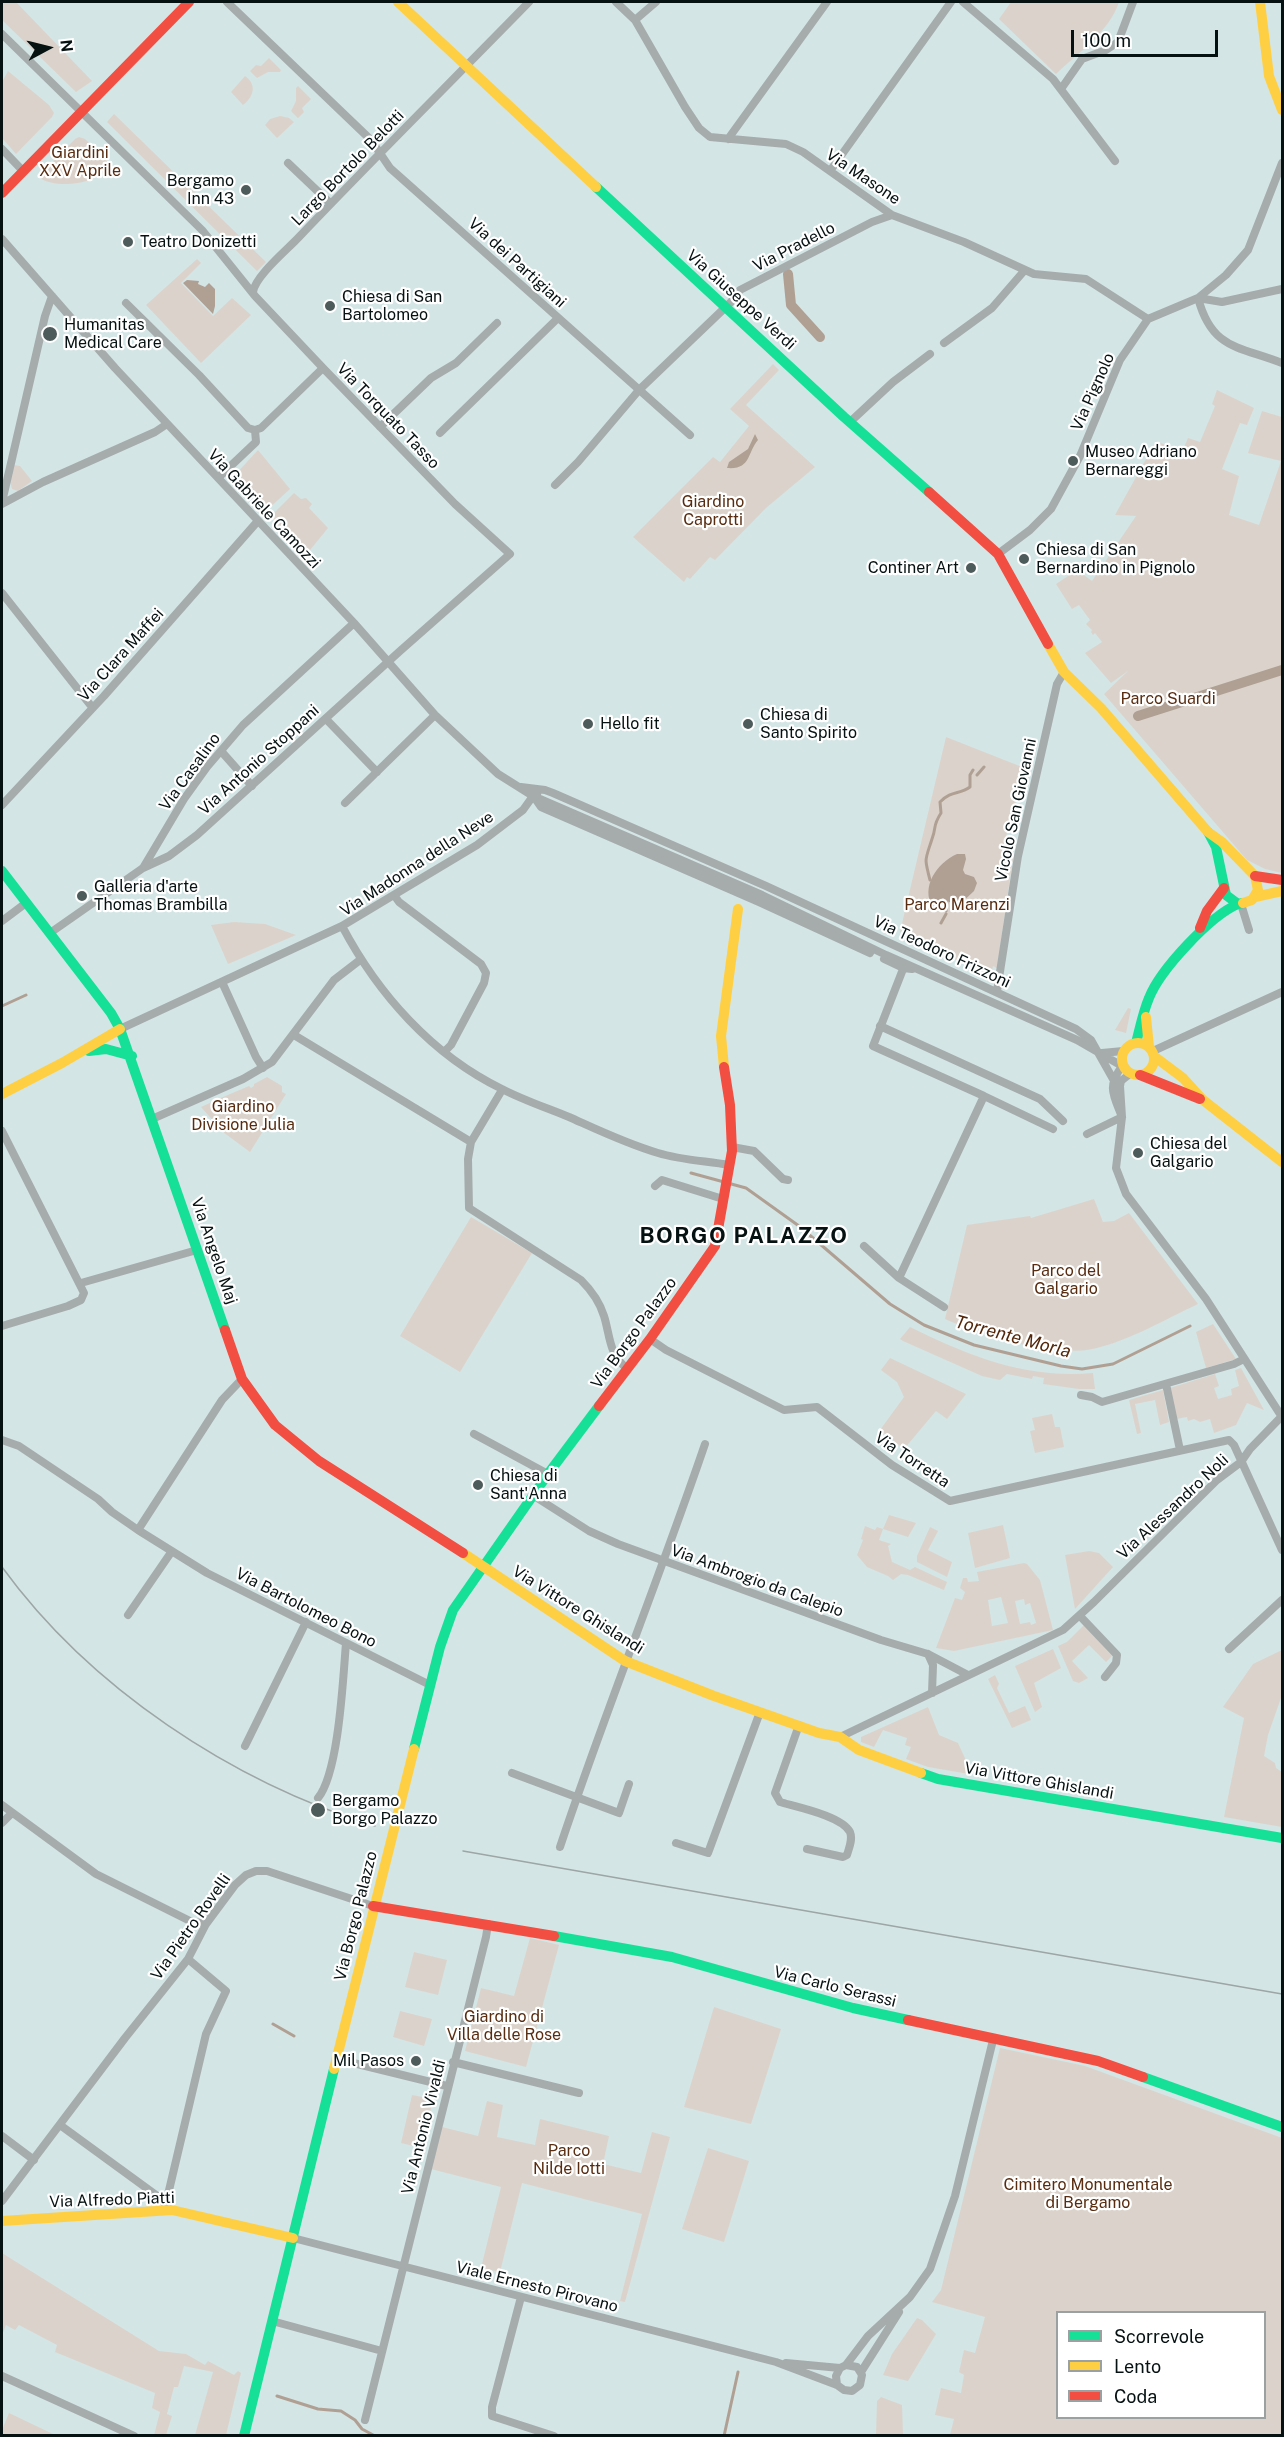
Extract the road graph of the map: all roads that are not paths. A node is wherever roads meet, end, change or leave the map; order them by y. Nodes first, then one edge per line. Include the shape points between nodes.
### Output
1 (189, 2) edge
2 (227, 2) edge
3 (398, 2) edge
4 (529, 2) edge
5 (616, 2) edge
6 (656, 2) edge
7 (827, 2) edge
8 (951, 2) edge
9 (963, 2) edge
10 (1133, 2) edge
11 (1260, 2) edge
12 (635, 20) junction
13 (2, 34) edge
14 (467, 66) junction
15 (1061, 89) junction
16 (80, 110) junction
17 (1282, 110) edge
18 (728, 139) junction
19 (2, 149) edge
20 (380, 153) junction
21 (1115, 161) dead end
22 (288, 163) dead end
23 (1282, 163) edge
24 (23, 171) junction
25 (830, 171) junction
26 (2, 193) edge
27 (330, 203) junction
28 (892, 215) junction
29 (2, 239) edge
30 (1024, 271) junction
31 (1282, 289) edge
32 (253, 292) junction
33 (52, 296) junction
34 (1198, 298) junction
35 (126, 303) dead end
36 (726, 307) junction
37 (558, 318) junction
38 (1148, 319) junction
39 (497, 323) dead end
40 (944, 343) dead end
41 (930, 354) dead end
42 (1282, 363) edge
43 (323, 368) junction
44 (639, 390) junction
45 (850, 422) junction
46 (167, 424) junction
47 (380, 427) junction
48 (255, 430) junction
49 (440, 434) dead end
50 (690, 435) dead end
51 (219, 477) junction
52 (555, 485) dead end
53 (2, 503) edge
54 (257, 522) junction
55 (510, 554) joint
56 (998, 554) junction
57 (2, 593) edge
58 (354, 624) junction
59 (387, 663) junction
60 (1064, 672) junction
61 (92, 707) junction
62 (435, 715) junction
63 (326, 718) junction
64 (221, 751) junction
65 (377, 772) junction
66 (252, 786) junction
67 (516, 786) junction
68 (545, 790) junction
69 (533, 796) junction
70 (572, 798) junction
71 (345, 803) dead end
72 (2, 805) edge
73 (567, 810) junction
74 (1208, 832) junction
75 (143, 868) junction
76 (2, 871) edge
77 (1251, 873) junction
78 (746, 876) junction
79 (1282, 880) edge
80 (1224, 884) junction
81 (731, 886) junction
82 (742, 890) junction
83 (1282, 891) edge
84 (394, 895) junction
85 (1255, 897) junction
86 (26, 903) junction
87 (1239, 904) junction
88 (738, 909) joint
89 (2, 921) edge
90 (342, 926) junction
91 (1249, 930) dead end
92 (1198, 931) junction
93 (50, 933) junction
94 (360, 960) junction
95 (904, 965) junction
96 (222, 982) junction
97 (997, 991) junction
98 (1282, 992) edge
99 (1146, 1009) junction
100 (880, 1026) junction
101 (120, 1029) junction
102 (294, 1035) junction
103 (1136, 1043) junction
104 (444, 1052) junction
105 (1123, 1052) junction
106 (1153, 1052) junction
107 (1100, 1053) junction
108 (77, 1055) junction
109 (132, 1056) junction
110 (263, 1068) junction
111 (1131, 1071) junction
112 (1113, 1079) junction
113 (502, 1090) junction
114 (2, 1094) edge
115 (984, 1096) junction
116 (1203, 1101) junction
117 (1122, 1117) junction
118 (152, 1119) junction
119 (1063, 1121) dead end
120 (1053, 1129) dead end
121 (2, 1131) edge
122 (1088, 1134) dead end
123 (471, 1142) junction
124 (732, 1146) junction
125 (1282, 1162) edge
126 (729, 1167) junction
127 (788, 1180) dead end
128 (655, 1186) dead end
129 (723, 1197) junction
130 (864, 1246) dead end
131 (197, 1250) junction
132 (899, 1278) junction
133 (81, 1283) junction
134 (944, 1307) dead end
135 (2, 1326) edge
136 (650, 1339) junction
137 (1244, 1359) junction
138 (627, 1368) junction
139 (242, 1379) junction
140 (1166, 1384) junction
141 (1081, 1395) dead end
142 (1282, 1417) edge
143 (474, 1434) dead end
144 (2, 1440) edge
145 (12, 1443) junction
146 (705, 1444) dead end
147 (2, 1445) edge
148 (1180, 1450) junction
149 (1242, 1462) junction
150 (548, 1474) junction
151 (534, 1496) junction
152 (138, 1530) junction
153 (1282, 1550) edge
154 (172, 1551) junction
155 (665, 1563) junction
156 (483, 1567) junction
157 (1282, 1600) edge
158 (128, 1615) dead end
159 (1080, 1616) junction
160 (306, 1622) junction
161 (346, 1643) junction
162 (1229, 1649) dead end
163 (928, 1654) junction
164 (625, 1661) junction
165 (968, 1675) junction
166 (1105, 1677) dead end
167 (430, 1685) junction
168 (932, 1693) junction
169 (760, 1712) junction
170 (799, 1725) junction
171 (840, 1737) junction
172 (245, 1746) dead end
173 (512, 1773) dead end
174 (629, 1784) dead end
175 (577, 1796) junction
176 (318, 1798) dead end
177 (2, 1805) edge
178 (12, 1813) junction
179 (2, 1823) edge
180 (1282, 1838) edge
181 (676, 1843) dead end
182 (560, 1847) dead end
183 (807, 1849) dead end
184 (373, 1906) junction
185 (206, 1924) junction
186 (488, 1924) junction
187 (188, 1959) junction
188 (993, 2040) junction
189 (337, 2059) junction
190 (453, 2062) junction
191 (447, 2086) junction
192 (579, 2093) dead end
193 (60, 2125) junction
194 (1282, 2125) edge
195 (2, 2136) edge
196 (34, 2160) junction
197 (2, 2201) edge
198 (169, 2207) junction
199 (2, 2221) edge
200 (293, 2238) junction
201 (403, 2266) junction
202 (521, 2296) junction
203 (907, 2300) junction
204 (272, 2321) junction
205 (382, 2351) junction
206 (776, 2362) junction
207 (843, 2367) junction
208 (861, 2372) junction
209 (2, 2376) edge
210 (837, 2385) junction
211 (365, 2420) dead end
212 (134, 2436) edge
213 (244, 2436) edge
214 (554, 2436) edge

1 - 16 street
2 - 20 street, Via dei Partigiani
3 - 14 street, Via Giuseppe Verdi
4 - 14 street, Largo Bortolo Belotti
5 - 12 street, Via Masone
6 - 12 street
7 - 18 street
8 - 25 street
9 - 15 street
10 - 15 street via 1118,42 1082,59
11 - 17 street via 1269,76
12 - 18 street, Via Masone via 699,128 710,137
13 - 16 street, Via Torquato Tasso
14 - 20 street, Largo Bortolo Belotti
14 - 36 street, Via Giuseppe Verdi
15 - 21 street
16 - 24 street
16 - 32 street, Via Torquato Tasso via 202,230
18 - 25 street, Via Masone via 786,144
19 - 24 street
20 - 27 street, Largo Bortolo Belotti
20 - 37 street, Via dei Partigiani via 390,168
22 - 27 street
23 - 34 street via 1251,246
24 - 26 street
25 - 28 street, Via Masone
27 - 32 street, Largo Bortolo Belotti via 254,285
28 - 30 street, Via Masone via 964,242
28 - 36 street, Via Pradello via 740,290
29 - 33 street, Via Gabriele Camozzi
30 - 38 street, Via Masone via 1086,279
30 - 40 street via 992,308
31 - 34 street via 1222,302
32 - 43 street, Via Torquato Tasso
33 - 46 street, Via Gabriele Camozzi
33 - 53 street
34 - 38 street
34 - 42 street via 1208,325 1224,342
35 - 48 street via 248,428
36 - 44 street, Via Pradello
36 - 45 street, Via Giuseppe Verdi
37 - 44 street, Via dei Partigiani
37 - 49 street
38 - 56 street, Via Pignolo via 1120,360 1080,456 1051,508
39 - 47 street
41 - 45 street
43 - 47 street, Via Torquato Tasso
43 - 48 street
44 - 50 street
44 - 52 street, Via Pradello
45 - 56 street, Via Giuseppe Verdi
46 - 51 street, Via Gabriele Camozzi
46 - 53 street
47 - 55 street, Via Torquato Tasso via 477,526
48 - 51 street via 256,442
51 - 54 street, Via Gabriele Camozzi
54 - 58 street, Via Gabriele Camozzi
54 - 61 street, Via Clara Maffei
55 - 59 street, Via Antonio Stoppani
56 - 60 street, Via Giuseppe Verdi
57 - 61 street
58 - 59 street, Via Gabriele Camozzi
58 - 64 street, Via Casalino via 243,725
59 - 62 street, Via Gabriele Camozzi
59 - 63 street, Via Antonio Stoppani
60 - 74 street, Via Giuseppe Verdi via 1101,708
60 - 97 street, Vicolo San Giovanni via 1057,684 1018,856
61 - 72 street, Via Clara Maffei
62 - 65 street
62 - 67 street, Via Gabriele Camozzi via 482,761
63 - 65 street
63 - 66 street, Via Antonio Stoppani
64 - 66 street
64 - 75 street, Via Casalino via 184,799
65 - 71 street
66 - 75 street, Via Antonio Stoppani via 169,856
67 - 68 street, Via Gabriele Camozzi
67 - 69 street, Via Gabriele Camozzi
68 - 69 street
68 - 70 street, Via Gabriele Camozzi
69 - 73 street, Via Gabriele Camozzi
69 - 81 street, Via Gabriele Camozzi via 541,807
69 - 84 street, Via Madonna della Neve via 523,810 477,845
70 - 73 street
70 - 78 street, Via Gabriele Camozzi
73 - 81 street, Via Gabriele Camozzi
74 - 77 street
74 - 80 street via 1216,847
75 - 93 street, Via Casalino
76 - 86 street, Via Angelo Maj
77 - 79 street
77 - 80 street via 1233,871
77 - 85 street via 1259,886
78 - 82 street
78 - 97 street, Via Teodoro Frizzoni
80 - 87 street via 1228,897
80 - 92 street
81 - 82 street, Via Teodoro Frizzoni
82 - 88 street
82 - 95 street, Via Teodoro Frizzoni
83 - 85 street
84 - 90 street, Via Madonna della Neve
84 - 104 street via 399,903 481,964 486,973
85 - 87 street
86 - 89 street
86 - 93 street, Via Angelo Maj
87 - 91 street
87 - 92 street
88 - 124 street, Via Borgo Palazzo via 721,1036
90 - 94 street, Via Madonna della Neve
90 - 96 street
92 - 99 street via 1154,987
93 - 101 street, Via Angelo Maj
94 - 102 street via 337,977
94 - 104 street, Via Madonna della Neve via 403,1015
95 - 100 street
95 - 107 street, Via Teodoro Frizzoni via 1045,1025
96 - 101 street
96 - 110 street
97 - 107 street, Via Teodoro Frizzoni via 1083,1033
98 - 106 street
99 - 103 street
99 - 106 street
100 - 115 street via 873,1046
100 - 119 street via 1040,1099
101 - 108 street
101 - 109 street, Via Angelo Maj
102 - 110 street
102 - 123 street
103 - 105 street
103 - 106 street
104 - 113 street, Via Madonna della Neve
105 - 107 street, Via Teodoro Frizzoni
105 - 111 street
106 - 111 street via 1155,1064 1149,1071
106 - 116 street
107 - 111 street, Via Teodoro Frizzoni
107 - 112 street
108 - 109 street via 106,1049
108 - 114 street
109 - 118 street, Via Angelo Maj
110 - 118 street
111 - 112 street
111 - 116 street
111 - 117 street via 1120,1086
112 - 117 street
113 - 123 street
113 - 126 street, Via Madonna della Neve via 626,1142
115 - 120 street
115 - 132 street
116 - 125 street
117 - 122 street
117 - 137 street via 1116,1168 1126,1194 1206,1299
118 - 131 street, Via Angelo Maj
121 - 133 street
123 - 138 street via 469,1208 588,1286 604,1315 618,1362
124 - 126 street, Via Borgo Palazzo
124 - 127 street via 754,1151
126 - 129 street, Via Borgo Palazzo
128 - 129 street via 662,1180
129 - 136 street, Via Borgo Palazzo via 715,1246
130 - 132 street
131 - 133 street
131 - 139 street, Via Angelo Maj
132 - 134 street
133 - 135 street via 81,1300
136 - 138 street, Via Borgo Palazzo
136 - 148 street, Via Torretta via 784,1410 817,1407 892,1465 950,1501
137 - 140 street
137 - 142 street
138 - 150 street, Via Borgo Palazzo
139 - 152 street via 222,1400
139 - 156 street, Via Angelo Maj via 258,1404 302,1448
140 - 141 street via 1102,1402
140 - 148 street
142 - 149 street, Via Alessandro Noli
143 - 150 street
144 - 145 street, Via Bartolomeo Bono
145 - 147 street
145 - 152 street, Via Bartolomeo Bono via 98,1498
146 - 155 street
148 - 149 street, Via Torretta via 1229,1440
149 - 153 street
149 - 159 street, Via Alessandro Noli via 1217,1480
150 - 151 street, Via Borgo Palazzo
151 - 155 street, Via Ambrogio da Calepio via 579,1525
151 - 156 street, Via Borgo Palazzo
152 - 154 street, Via Bartolomeo Bono
154 - 158 street
154 - 160 street, Via Bartolomeo Bono via 207,1573
155 - 163 street, Via Ambrogio da Calepio
155 - 164 street
156 - 164 street, Via Vittore Ghislandi
156 - 167 street, Via Borgo Palazzo via 453,1610
157 - 162 street
159 - 165 street, Via Alessandro Noli via 1063,1630
159 - 166 street via 1117,1655
160 - 161 street, Via Bartolomeo Bono
160 - 172 street
161 - 167 street, Via Bartolomeo Bono
161 - 176 street via 334,1752
163 - 165 street, Via Ambrogio da Calepio
163 - 168 street via 933,1665
164 - 169 street, Via Vittore Ghislandi
164 - 175 street
165 - 168 street, Via Alessandro Noli
167 - 184 street, Via Borgo Palazzo
168 - 171 street, Via Alessandro Noli
169 - 170 street, Via Vittore Ghislandi
169 - 181 street via 708,1853
170 - 171 street, Via Vittore Ghislandi
170 - 183 street via 776,1797 780,1802 842,1822 851,1840 843,1857
171 - 180 street, Via Vittore Ghislandi via 859,1750 938,1779
173 - 175 street
174 - 175 street via 619,1813
175 - 182 street
177 - 178 street
178 - 179 street
178 - 185 street via 96,1874 190,1921
184 - 185 street, Via Pietro Rovelli via 278,1874 256,1871 235,1885
184 - 186 street, Via Carlo Serassi
184 - 189 street, Via Borgo Palazzo
185 - 187 street, Via Pietro Rovelli
186 - 188 street, Via Carlo Serassi via 672,1957 853,2008
186 - 190 street, Via Antonio Vivaldi
187 - 193 street, Via Pietro Rovelli
187 - 198 street via 226,1991 206,2034
188 - 194 street, Via Carlo Serassi via 1098,2061
188 - 203 street via 955,2196 936,2255
189 - 191 street
189 - 200 street, Via Borgo Palazzo
190 - 191 street, Via Antonio Vivaldi
190 - 192 street
191 - 201 street, Via Antonio Vivaldi
193 - 196 street, Via Pietro Rovelli
193 - 198 street
195 - 196 street
196 - 197 street, Via Pietro Rovelli
198 - 199 street, Via Alfredo Piatti
198 - 200 street, Via Alfredo Piatti
200 - 201 street, Viale Ernesto Pirovano
200 - 204 street, Via Borgo Palazzo
201 - 202 street, Viale Ernesto Pirovano
201 - 205 street, Via Antonio Vivaldi
202 - 206 street, Viale Ernesto Pirovano
202 - 214 street via 492,2416
203 - 207 street via 868,2336
203 - 208 street
204 - 205 street
204 - 213 street, Via Borgo Palazzo
205 - 211 street, Via Antonio Vivaldi
206 - 207 street, Viale Ernesto Pirovano
206 - 210 street, Viale Ernesto Pirovano
207 - 208 street via 857,2367
207 - 210 street via 836,2376
208 - 210 street via 862,2381 857,2389 848,2391
209 - 212 street

